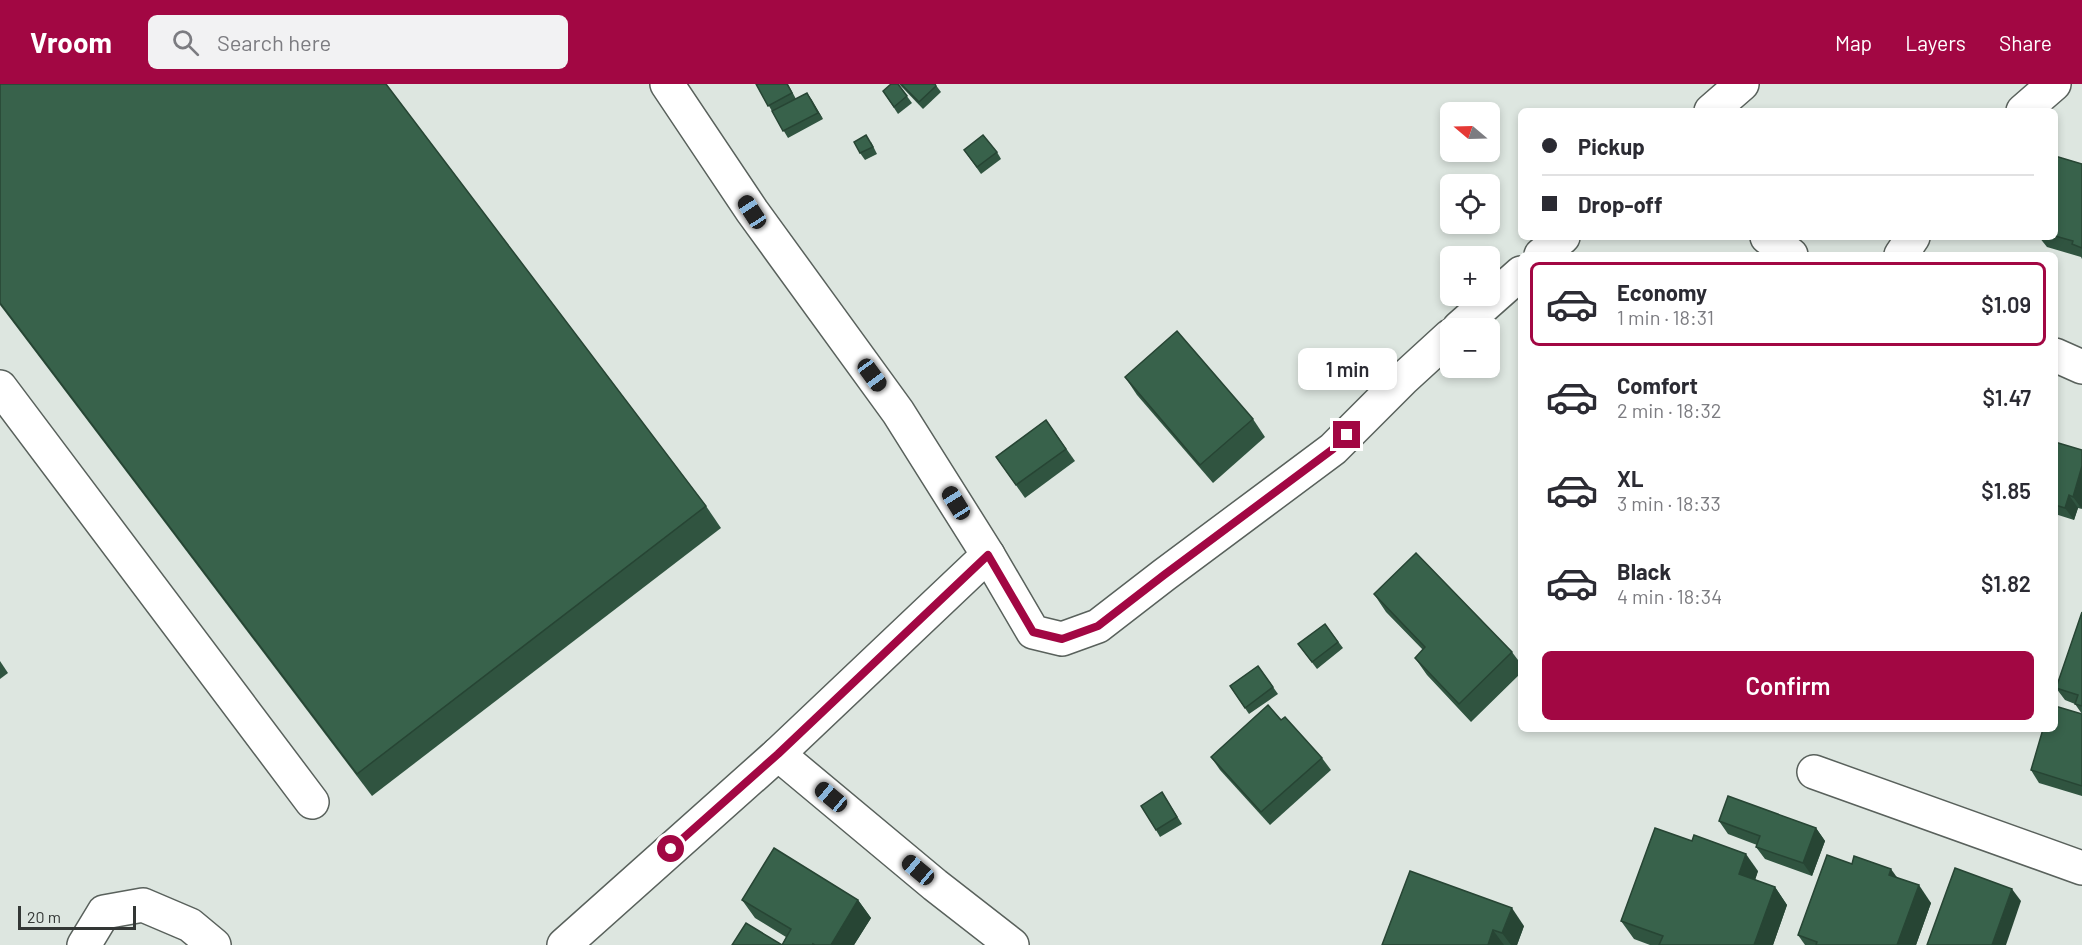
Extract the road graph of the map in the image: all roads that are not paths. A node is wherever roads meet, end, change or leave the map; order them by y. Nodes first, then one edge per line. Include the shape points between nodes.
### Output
1 (667, 84) edge
2 (1742, 84) edge
3 (2054, 84) edge
4 (1714, 108) edge
5 (2026, 108) edge
6 (1560, 240) edge
7 (1771, 240) edge
8 (1546, 252) edge
9 (1787, 252) edge
10 (1518, 276) edge
11 (1470, 318) edge
12 (1440, 345) edge
13 (2058, 357) edge
14 (2082, 367) edge
15 (0, 387) edge
16 (988, 555) junction
17 (778, 754) junction
18 (1814, 772) dead end
19 (312, 802) dead end
20 (2082, 868) edge
21 (84, 945) edge
22 (214, 945) edge
23 (564, 945) edge
24 (1012, 945) edge

1 - 16 street via 752,212 898,412
2 - 4 street
3 - 5 street
6 - 8 street
7 - 9 street
10 - 11 street
12 - 16 street via 1333,449 1098,626 1062,639 1033,632
13 - 14 street
15 - 19 street
16 - 17 street
17 - 23 street
17 - 24 street
18 - 20 street
21 - 22 street via 104,912 143,905 190,925

